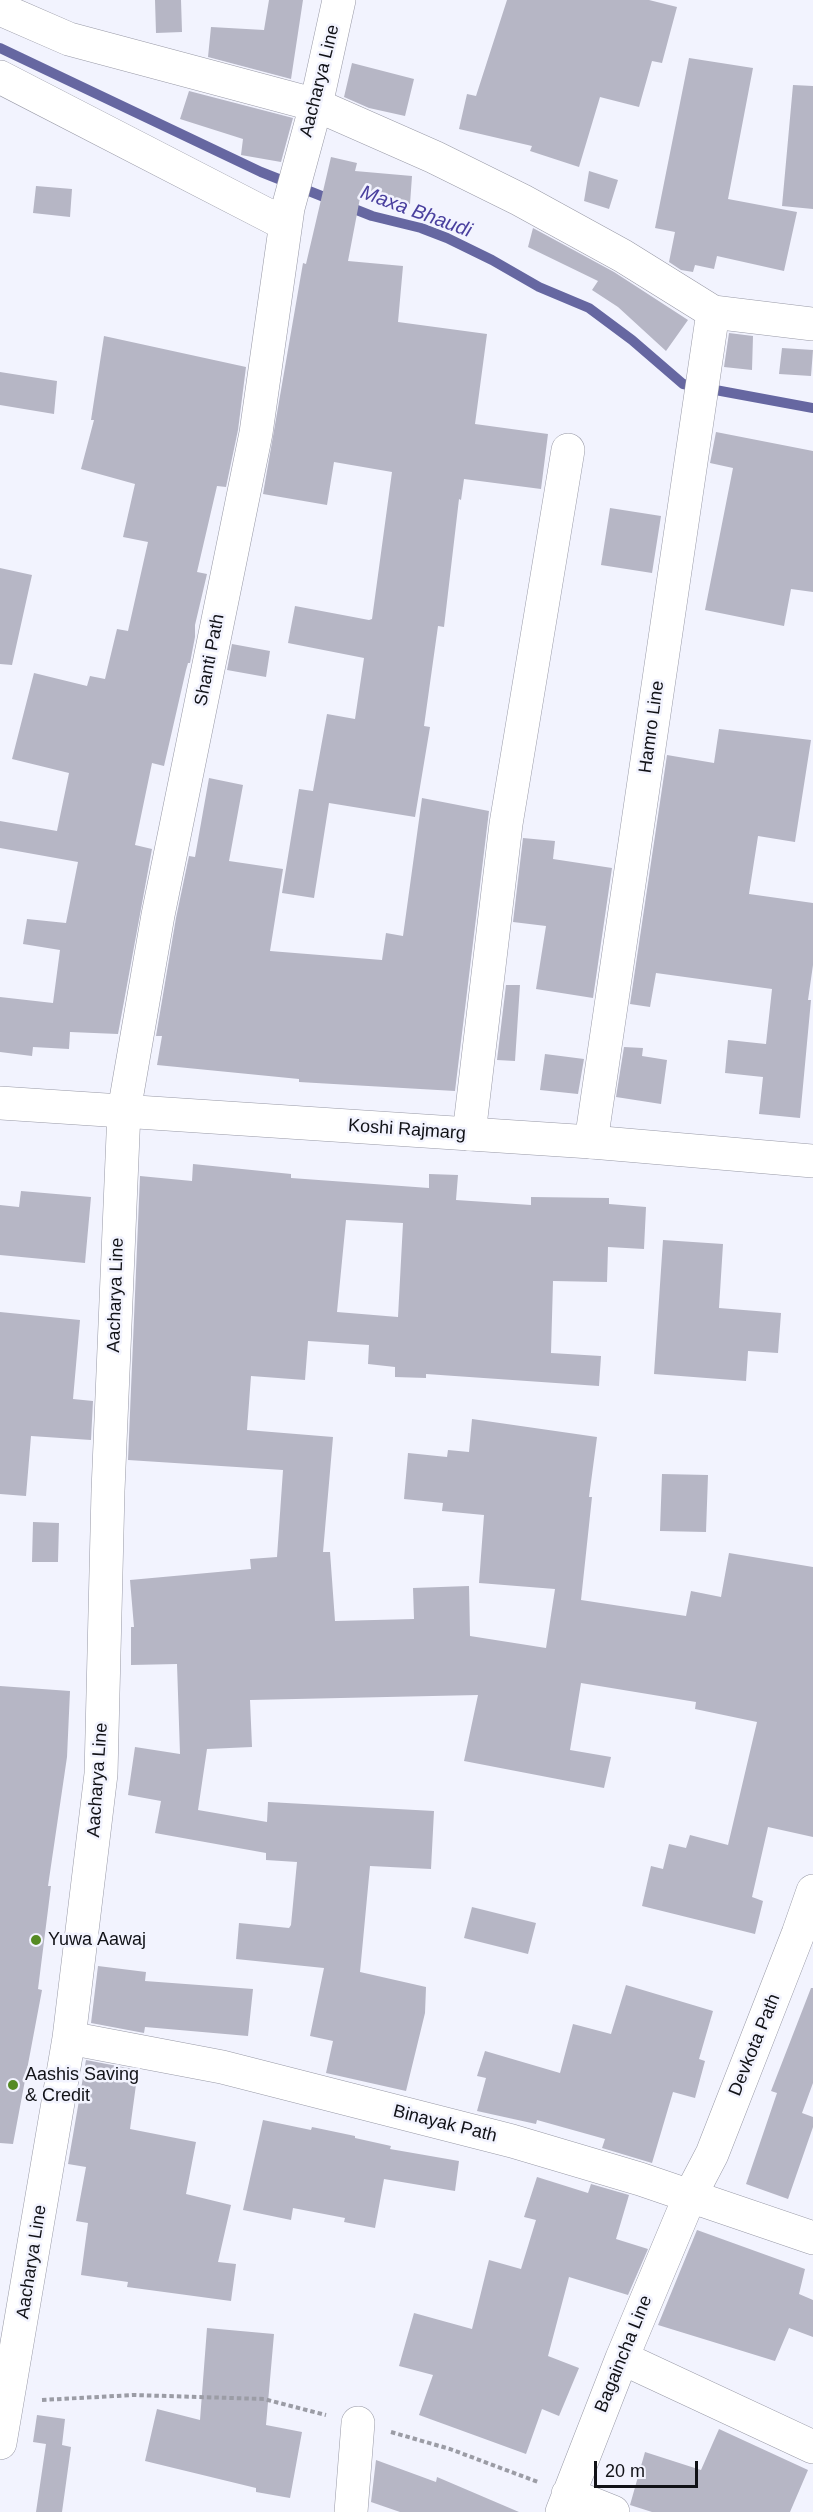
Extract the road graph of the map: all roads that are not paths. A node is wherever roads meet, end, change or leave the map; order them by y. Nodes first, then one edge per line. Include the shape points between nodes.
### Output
1 (339, 0) edge
2 (0, 9) edge
3 (0, 77) edge
4 (316, 105) junction
5 (286, 216) junction
6 (713, 312) junction
7 (813, 324) edge
8 (568, 450) dead end
9 (0, 1103) edge
10 (124, 1111) junction
11 (469, 1134) junction
12 (591, 1142) junction
13 (813, 1161) edge
14 (813, 1891) edge
15 (806, 1936) edge
16 (69, 2038) junction
17 (690, 2196) junction
18 (813, 2238) edge
19 (13, 2294) edge
20 (622, 2358) junction
21 (358, 2423) road end
22 (0, 2443) edge
23 (813, 2447) edge
24 (565, 2503) edge
25 (351, 2512) edge
26 (613, 2512) edge

1 - 4 street, Aacharya Line
2 - 4 street via 69,39
3 - 5 street
4 - 5 street, Aacharya Line
4 - 6 street via 521,200 623,256
5 - 10 street, Shanti Path via 256,433 158,915
6 - 7 street
6 - 12 street, Hamro Line
8 - 11 street via 506,824
9 - 10 street, Koshi Rajmarg
10 - 11 street, Koshi Rajmarg
10 - 16 street, Aacharya Line via 101,1774
11 - 12 street, Koshi Rajmarg
12 - 13 street, Koshi Rajmarg
14 - 15 street, Devkota Path
15 - 17 street, Devkota Path
16 - 17 street, Binayak Path via 222,2067 512,2141
16 - 19 street, Aacharya Line
17 - 18 street, Binayak Path
17 - 20 street, Bagaincha Line
19 - 22 street, Aacharya Line via 8,2402
20 - 23 street
20 - 24 street, Bagaincha Line
21 - 25 street
24 - 26 street

